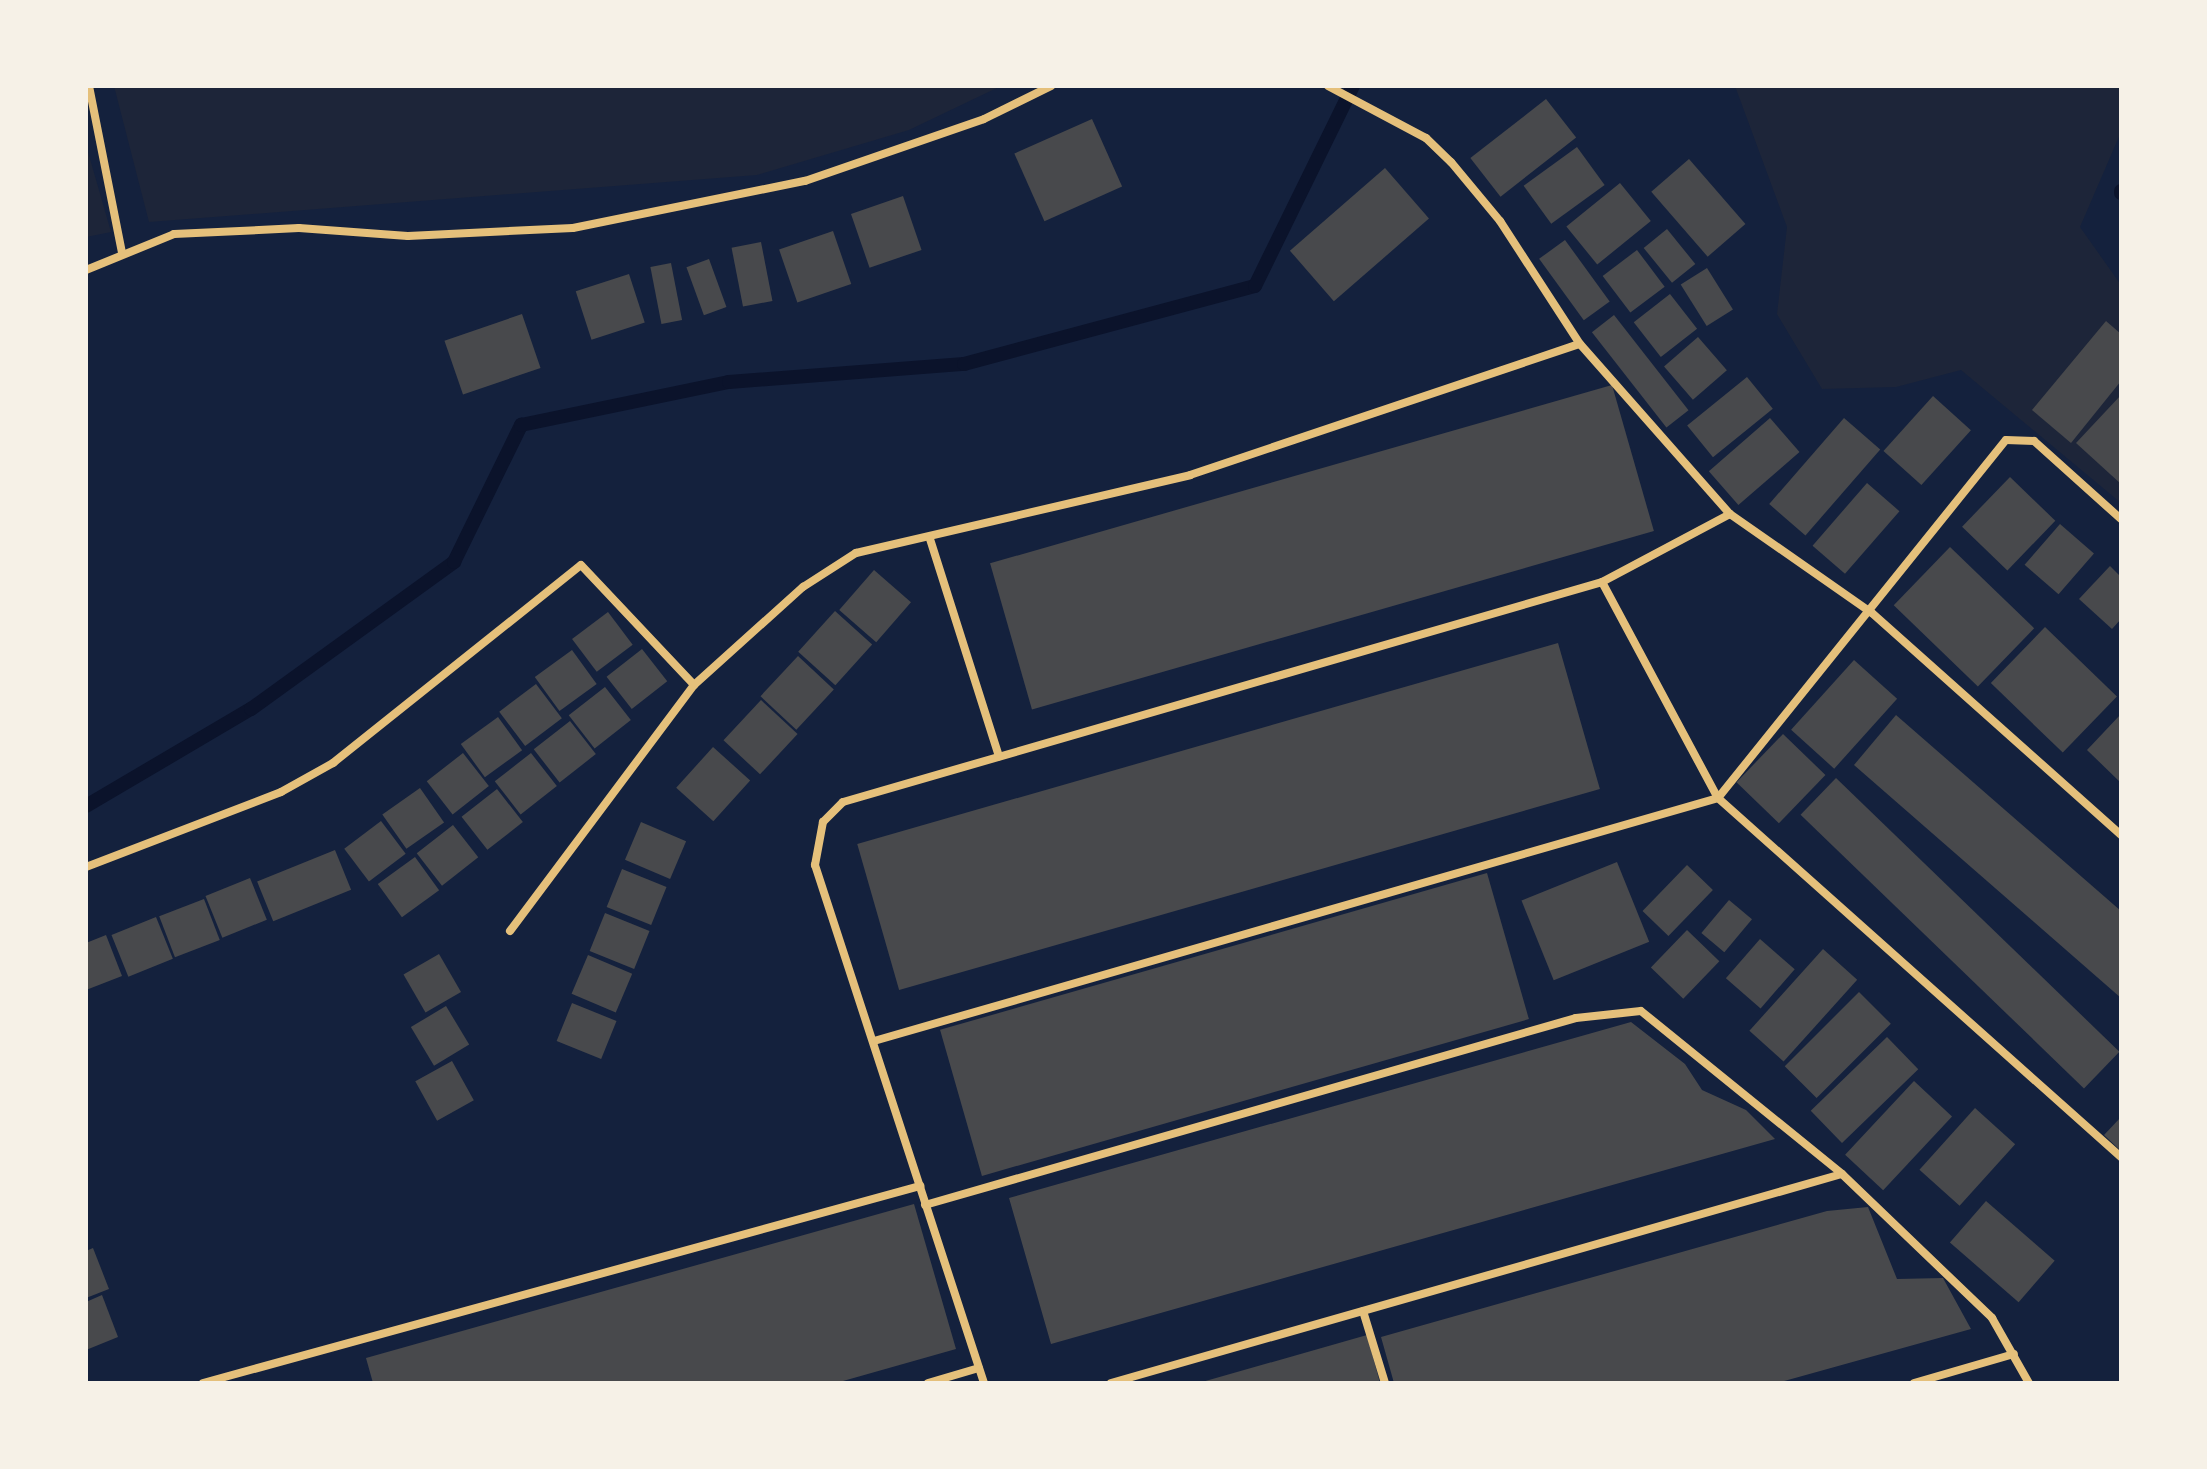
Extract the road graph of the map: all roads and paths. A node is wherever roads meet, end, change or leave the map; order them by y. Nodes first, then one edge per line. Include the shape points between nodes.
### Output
1 (89, 86) edge
2 (1051, 86) edge
3 (1328, 86) edge
4 (122, 252) junction
5 (86, 270) edge
6 (1580, 344) junction
7 (1730, 514) junction
8 (2121, 519) edge
9 (930, 539) junction
10 (1602, 582) junction
11 (1872, 613) junction
12 (694, 685) junction
13 (999, 756) junction
14 (1718, 798) junction
15 (2121, 835) edge
16 (86, 867) edge
17 (510, 931) dead end
18 (874, 1041) junction
19 (2121, 1157) edge
20 (1842, 1174) junction
21 (920, 1186) junction
22 (925, 1205) junction
23 (1363, 1311) junction
24 (2014, 1354) junction
25 (979, 1368) junction
26 (203, 1383) edge
27 (928, 1383) edge
28 (984, 1383) edge
29 (1111, 1383) edge
30 (1385, 1383) edge
31 (1914, 1383) edge
32 (2029, 1383) edge

1 - 4 street
2 - 4 street via 984,119 805,181 573,228 408,236 299,228 174,234
3 - 6 street via 1426,138 1451,162 1500,221
4 - 5 street
6 - 7 street
6 - 9 street via 1190,475
7 - 10 street
7 - 11 street
8 - 11 street via 2034,441 2006,440
9 - 12 street via 856,553 803,587
9 - 13 street
10 - 13 street
10 - 14 street
11 - 14 street
11 - 15 street
12 - 16 street via 581,565 333,763 281,792
12 - 17 street
13 - 18 street via 843,802 823,822 815,865
14 - 18 street
14 - 19 street
18 - 21 street
20 - 22 street via 1666,1026 1641,1011 1613,1010
20 - 23 street
20 - 24 street via 1992,1318
21 - 22 street
21 - 26 street
22 - 25 street
23 - 29 street
23 - 30 street
24 - 31 street
24 - 32 street
25 - 27 street
25 - 28 street

